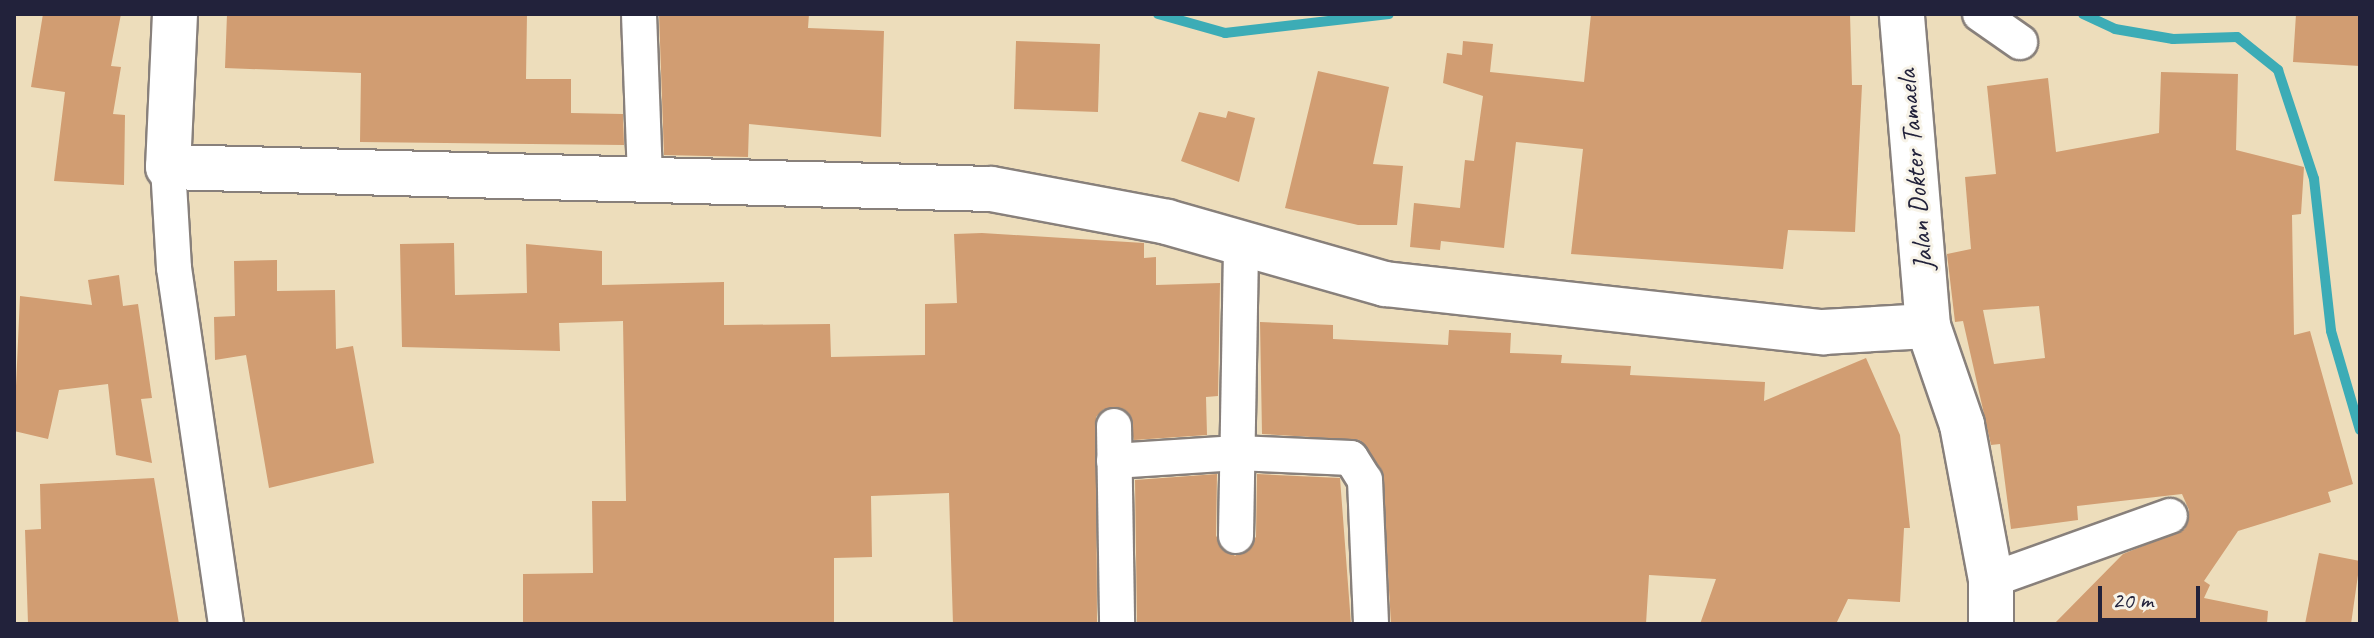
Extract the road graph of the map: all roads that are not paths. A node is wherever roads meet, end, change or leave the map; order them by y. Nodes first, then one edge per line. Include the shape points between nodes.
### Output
1 (175, 14) edge
2 (639, 14) edge
3 (1980, 14) edge
4 (1904, 15) edge
5 (2020, 42) dead end
6 (168, 167) junction
7 (645, 181) junction
8 (1241, 247) junction
9 (1928, 326) junction
10 (1114, 426) dead end
11 (1237, 453) junction
12 (1114, 461) junction
13 (2170, 516) dead end
14 (1236, 536) dead end
15 (1991, 580) junction
16 (226, 624) edge
17 (1117, 624) edge
18 (1371, 624) edge
19 (1991, 624) edge

1 - 6 main road
2 - 7 street
3 - 5 street
4 - 9 main road, Jalan Dokter Tamaela
6 - 7 main road
6 - 16 street via 174,268
7 - 8 main road via 991,189 1057,197
8 - 9 main road via 1424,289 1823,332
8 - 11 street
9 - 15 main road, Jalan Dokter Tamaela via 1962,425
10 - 12 street
11 - 12 street
11 - 14 street
11 - 18 street via 1337,453 1361,467
12 - 17 street
13 - 15 street
15 - 19 main road, Jalan Dokter Tamaela

